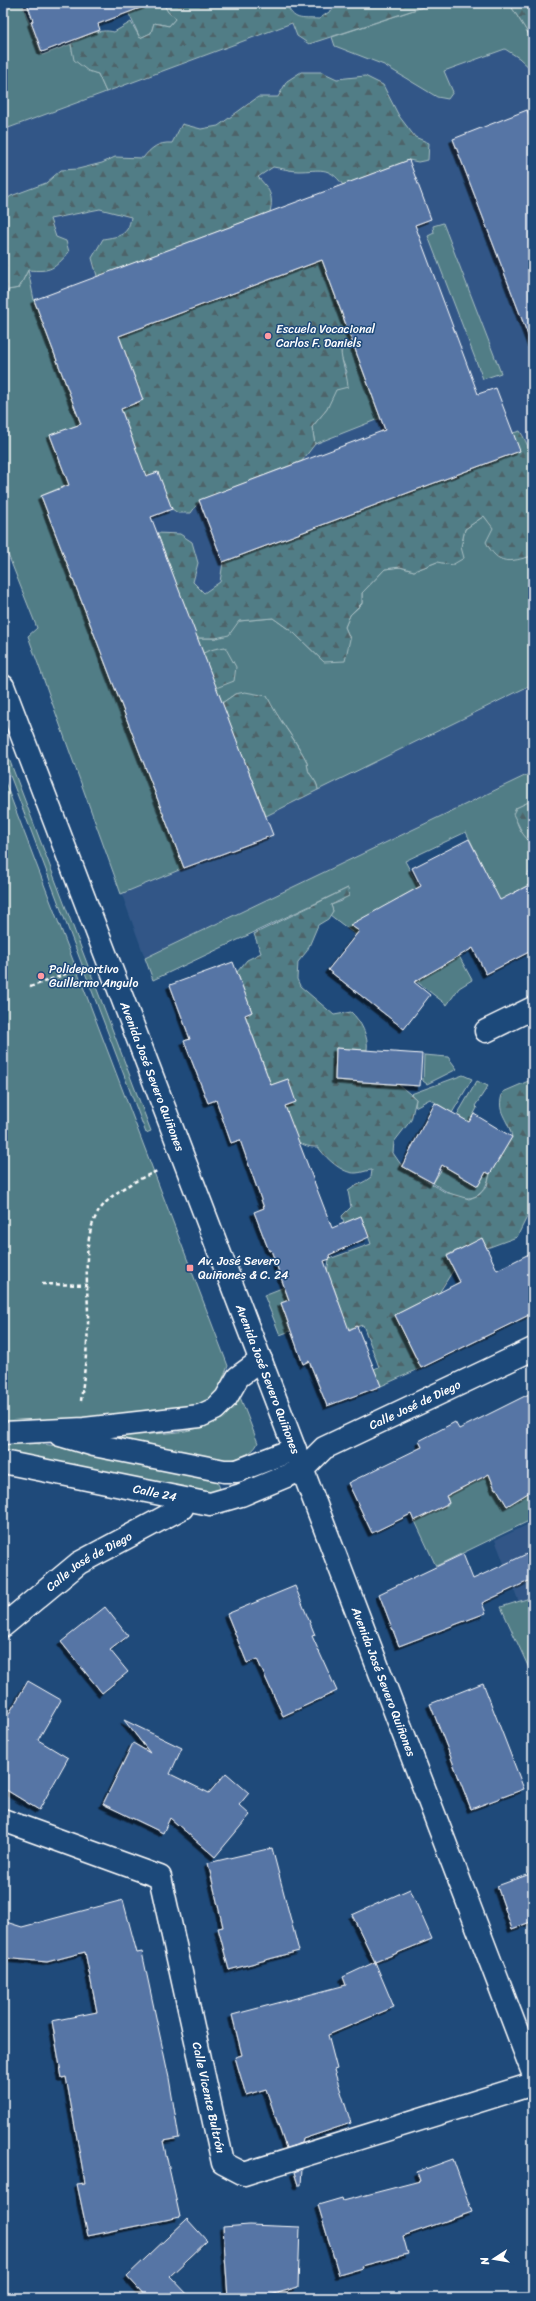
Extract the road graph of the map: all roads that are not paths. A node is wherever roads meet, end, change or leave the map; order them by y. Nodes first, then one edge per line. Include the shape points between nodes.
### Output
1 (3, 686) edge
2 (533, 1008) edge
3 (486, 1031) dead end
4 (533, 1349) edge
5 (261, 1360) junction
6 (47, 1432) junction
7 (3, 1433) edge
8 (295, 1449) junction
9 (3, 1462) edge
10 (303, 1469) junction
11 (182, 1508) dead end
12 (3, 1626) edge
13 (3, 1820) edge
14 (533, 2073) edge
15 (533, 2084) edge

1 - 5 street, Avenida José Severo Quiñones
2 - 3 street
4 - 10 street, Calle José de Diego via 324,1448
5 - 6 street via 238,1377 226,1398 200,1416
5 - 8 street, Avenida José Severo Quiñones
6 - 7 street
6 - 8 street via 94,1445 224,1471 237,1471
8 - 10 street, Avenida José Severo Quiñones
9 - 10 street, Calle 24 via 210,1504 241,1495
10 - 14 street, Avenida José Severo Quiñones
11 - 12 street, Calle José de Diego via 79,1563
13 - 15 street, Calle Vicente Bultrón via 160,1877 223,2163 244,2174

